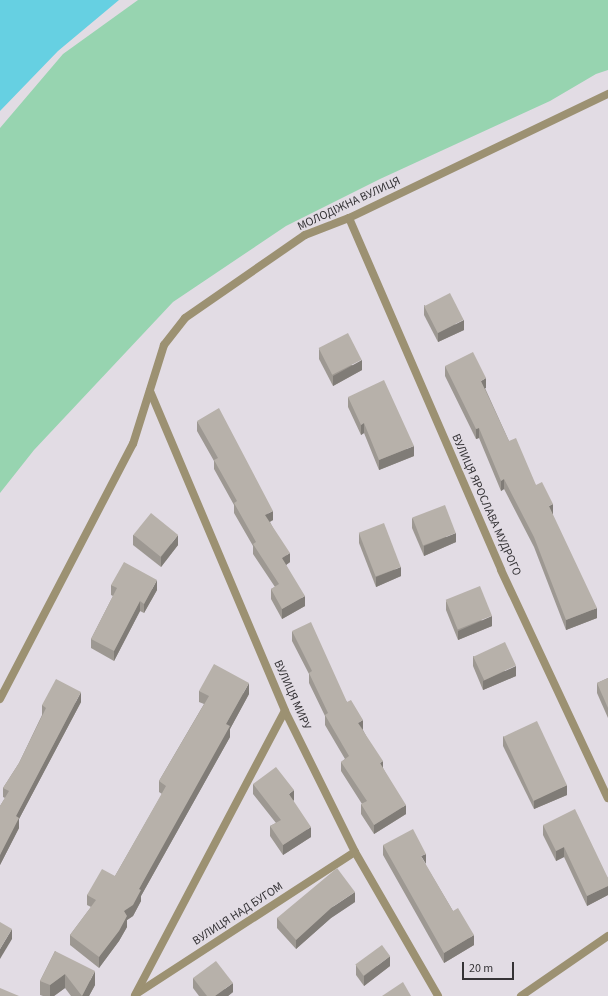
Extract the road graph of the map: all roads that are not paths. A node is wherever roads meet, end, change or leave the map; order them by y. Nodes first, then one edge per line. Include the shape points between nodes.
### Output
1 (608, 94) edge
2 (349, 218) junction
3 (150, 391) junction
4 (0, 700) edge
5 (285, 711) junction
6 (608, 798) edge
7 (354, 852) junction
8 (608, 936) edge
9 (134, 996) edge
10 (438, 996) edge
11 (521, 996) edge

1 - 2 street, МОЛОДІЖНА ВУЛИЦЯ
2 - 3 street, МОЛОДІЖНА ВУЛИЦЯ via 305,235 185,318 164,345
2 - 6 street, ВУЛИЦЯ ЯРОСЛАВА МУДРОГО via 501,570
3 - 4 street, МОЛОДІЖНА ВУЛИЦЯ via 133,444
3 - 5 street, ВУЛИЦЯ МИРУ
5 - 7 street, ВУЛИЦЯ МИРУ
5 - 9 street
7 - 9 street, ВУЛИЦЯ НАД БУГОМ
7 - 10 street, ВУЛИЦЯ МИРУ
8 - 11 street

